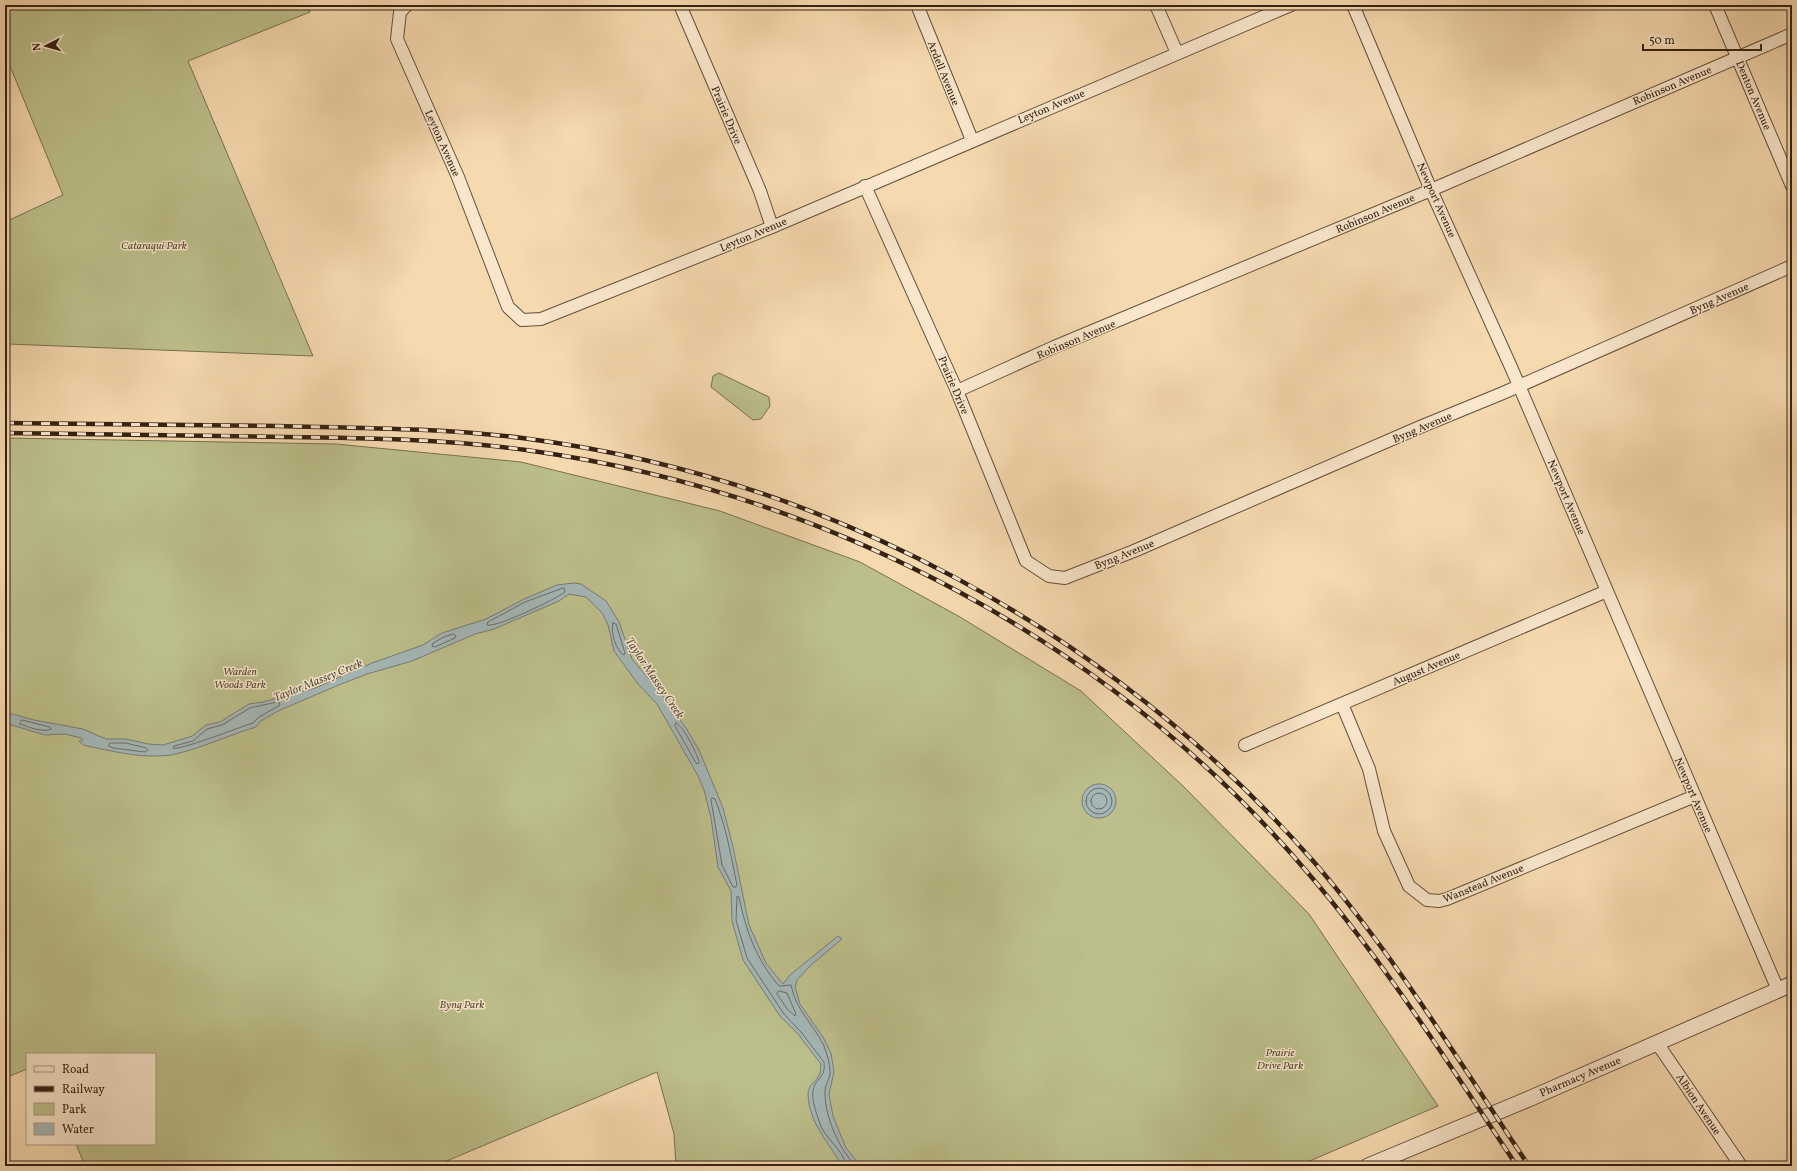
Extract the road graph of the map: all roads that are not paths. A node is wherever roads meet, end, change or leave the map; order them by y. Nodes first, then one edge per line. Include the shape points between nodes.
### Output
1 (680, 5) edge
2 (917, 5) edge
3 (1156, 5) edge
4 (1291, 5) edge
5 (1353, 5) edge
6 (1715, 5) edge
7 (403, 8) edge
8 (1792, 34) edge
9 (1177, 53) junction
10 (1737, 57) junction
11 (972, 140) junction
12 (865, 186) junction
13 (1792, 186) edge
14 (1431, 190) junction
15 (772, 227) junction
16 (1792, 266) edge
17 (1519, 386) junction
18 (957, 391) junction
19 (1049, 576) joint
20 (1607, 591) junction
21 (1342, 704) junction
22 (1245, 745) dead end
23 (1695, 796) junction
24 (1792, 984) edge
25 (1778, 990) junction
26 (1657, 1043) junction
27 (1368, 1166) edge
28 (1741, 1166) edge

1 - 15 street, Prairie Drive via 760,191
2 - 11 street, Ardell Avenue
3 - 9 street
4 - 9 street, Leyton Avenue
5 - 14 street, Newport Avenue
6 - 10 street, Denton Avenue
7 - 15 street, Leyton Avenue via 397,39 458,177 508,307 522,320 541,319
8 - 10 street, Robinson Avenue
9 - 11 street, Leyton Avenue
10 - 13 street, Denton Avenue
10 - 14 street, Robinson Avenue
11 - 12 street, Leyton Avenue
12 - 15 street, Leyton Avenue
12 - 18 street, Prairie Drive
14 - 17 street, Newport Avenue
14 - 18 street, Robinson Avenue via 1054,347
16 - 17 street, Byng Avenue
17 - 19 street, Byng Avenue via 1134,551 1065,578
17 - 20 street, Newport Avenue
18 - 19 street, Prairie Drive via 1026,561
20 - 21 street, August Avenue
20 - 23 street, Newport Avenue
21 - 22 street, August Avenue
21 - 23 street, Wanstead Avenue via 1369,768 1384,831 1409,886 1427,900 1447,899
23 - 25 street, Newport Avenue
24 - 25 street, Pharmacy Avenue
25 - 26 street, Pharmacy Avenue
26 - 27 street, Pharmacy Avenue
26 - 28 street, Albion Avenue

